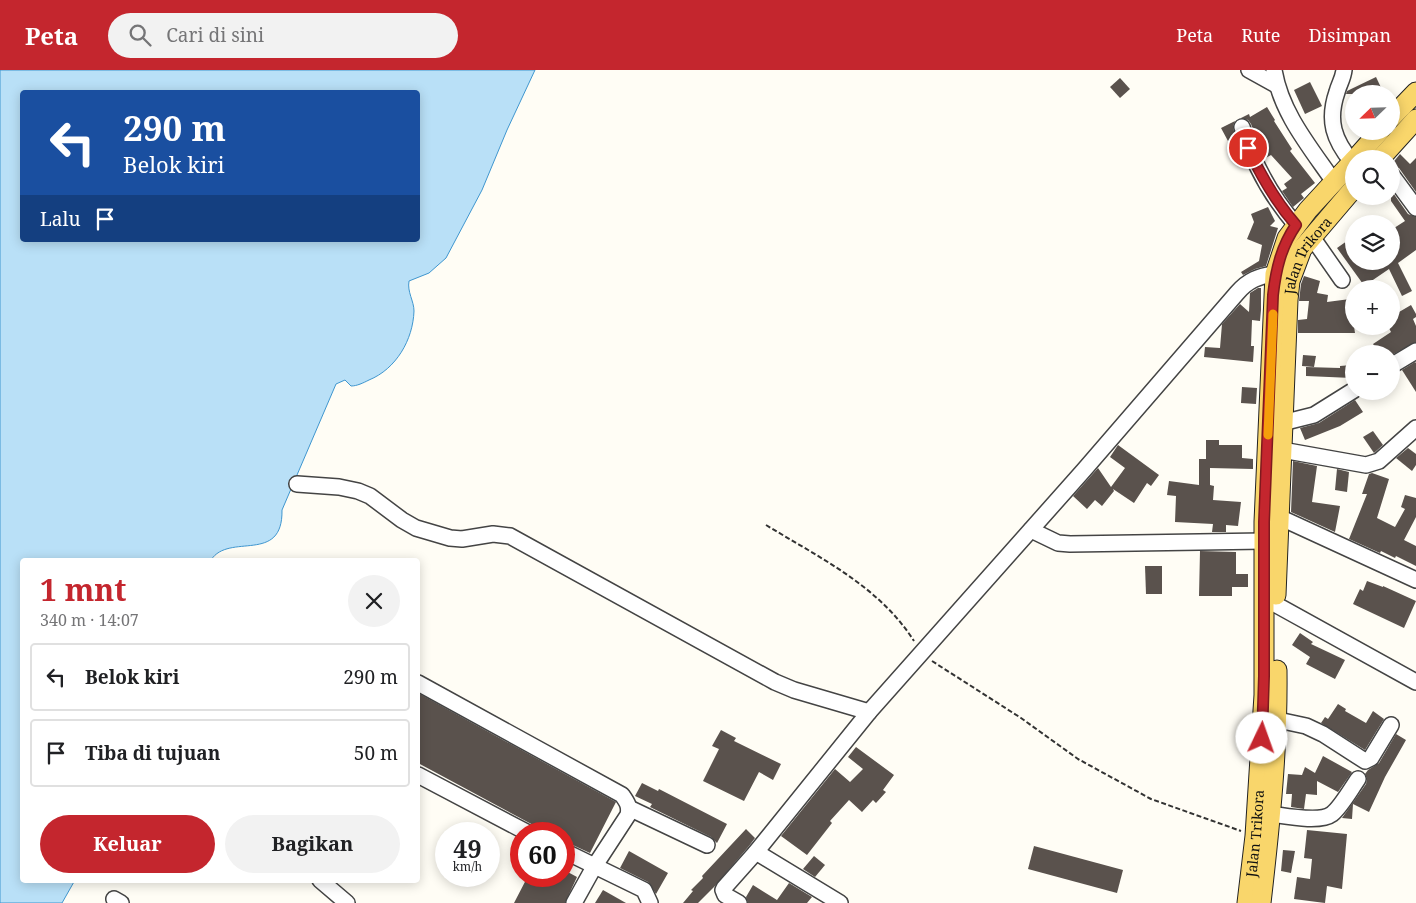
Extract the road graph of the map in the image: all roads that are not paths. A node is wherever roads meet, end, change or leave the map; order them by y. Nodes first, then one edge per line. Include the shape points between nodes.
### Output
1 (1249, 70) edge
2 (1344, 70) edge
3 (1275, 77) edge
4 (1416, 92) edge
5 (1400, 109) edge
6 (1416, 119) edge
7 (1242, 127) dead end
8 (1372, 140) edge
9 (1362, 150) edge
10 (1388, 150) edge
11 (1345, 152) edge
12 (1345, 169) edge
13 (1334, 182) junction
14 (1400, 186) edge
15 (1345, 198) edge
16 (1416, 208) edge
17 (1296, 225) junction
18 (1312, 237) junction
19 (1275, 274) junction
20 (1342, 280) dead end
21 (1416, 351) edge
22 (1400, 361) edge
23 (1345, 396) edge
24 (1416, 428) edge
25 (1275, 436) junction
26 (297, 484) dead end
27 (1279, 517) junction
28 (1031, 530) junction
29 (1264, 541) junction
30 (1416, 580) edge
31 (1270, 601) junction
32 (1416, 682) edge
33 (420, 684) edge
34 (869, 712) junction
35 (1278, 720) junction
36 (1391, 725) dead end
37 (420, 776) edge
38 (1358, 780) dead end
39 (629, 808) junction
40 (1271, 814) junction
41 (510, 823) edge
42 (707, 845) dead end
43 (756, 852) junction
44 (575, 857) edge
45 (594, 867) junction
46 (324, 883) edge
47 (347, 903) edge
48 (574, 903) edge
49 (650, 903) edge
50 (739, 903) edge
51 (840, 903) edge
52 (1247, 903) edge
53 (1261, 903) edge

1 - 3 street
2 - 11 street via 1336,92 1332,122 1340,147
3 - 13 street via 1287,112
4 - 5 main road
6 - 10 main road
7 - 17 street via 1258,170
8 - 9 main road, Jalan Trikora
12 - 13 main road, Jalan Trikora
13 - 17 main road, Jalan Trikora
14 - 16 street
15 - 18 main road, Jalan Trikora
17 - 19 main road, Jalan Trikora via 1287,238
18 - 20 street
18 - 25 main road, Jalan Trikora via 1302,249 1290,281
19 - 25 main road, Jalan Trikora
19 - 28 street via 1254,279 1241,289
21 - 22 street
23 - 25 street
24 - 25 street via 1379,461 1366,465 1346,462
25 - 27 main road, Jalan Trikora
25 - 29 main road, Jalan Trikora
26 - 34 street via 358,491 416,528 450,538 493,534 510,536 774,682
27 - 30 street
27 - 31 main road, Jalan Trikora
28 - 29 street via 1058,543 1070,544
28 - 34 street
29 - 31 main road, Jalan Trikora
31 - 32 street
31 - 35 main road, Jalan Trikora
31 - 52 main road, Jalan Trikora via 1255,836
33 - 39 street via 622,795
34 - 43 street
35 - 36 street via 1306,726 1323,734 1365,761 1371,758
35 - 40 main road, Jalan Trikora
37 - 41 street
38 - 40 street via 1332,814 1313,818
39 - 42 street
39 - 45 street via 628,815
40 - 53 main road, Jalan Trikora
43 - 50 street via 722,890
43 - 51 street
44 - 45 street
45 - 48 street
45 - 49 street via 644,890
46 - 47 street

